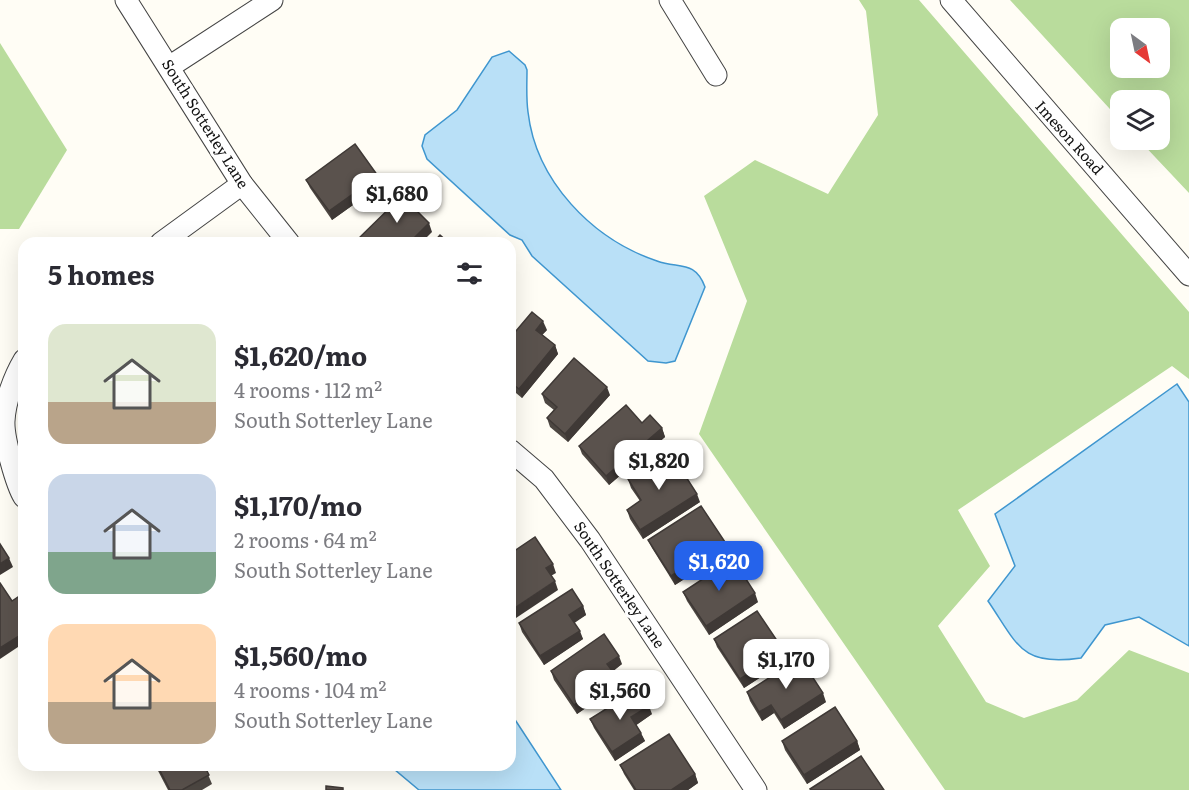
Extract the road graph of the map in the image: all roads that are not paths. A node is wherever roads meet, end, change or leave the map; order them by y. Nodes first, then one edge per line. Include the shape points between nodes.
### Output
1 (126, 0) edge
2 (272, 0) edge
3 (670, 0) edge
4 (951, 0) edge
5 (169, 67) junction
6 (716, 75) dead end
7 (242, 184) junction
8 (169, 237) edge
9 (284, 237) edge
10 (1189, 275) edge
11 (18, 371) edge
12 (516, 455) edge
13 (18, 488) edge
14 (756, 790) edge

1 - 5 street, South Sotterley Lane
2 - 5 street
3 - 6 street
4 - 10 street, Imeson Road
5 - 7 street, South Sotterley Lane
7 - 8 street
7 - 9 street, South Sotterley Lane
11 - 13 street via 4,422
12 - 14 street, South Sotterley Lane via 544,479 590,540

